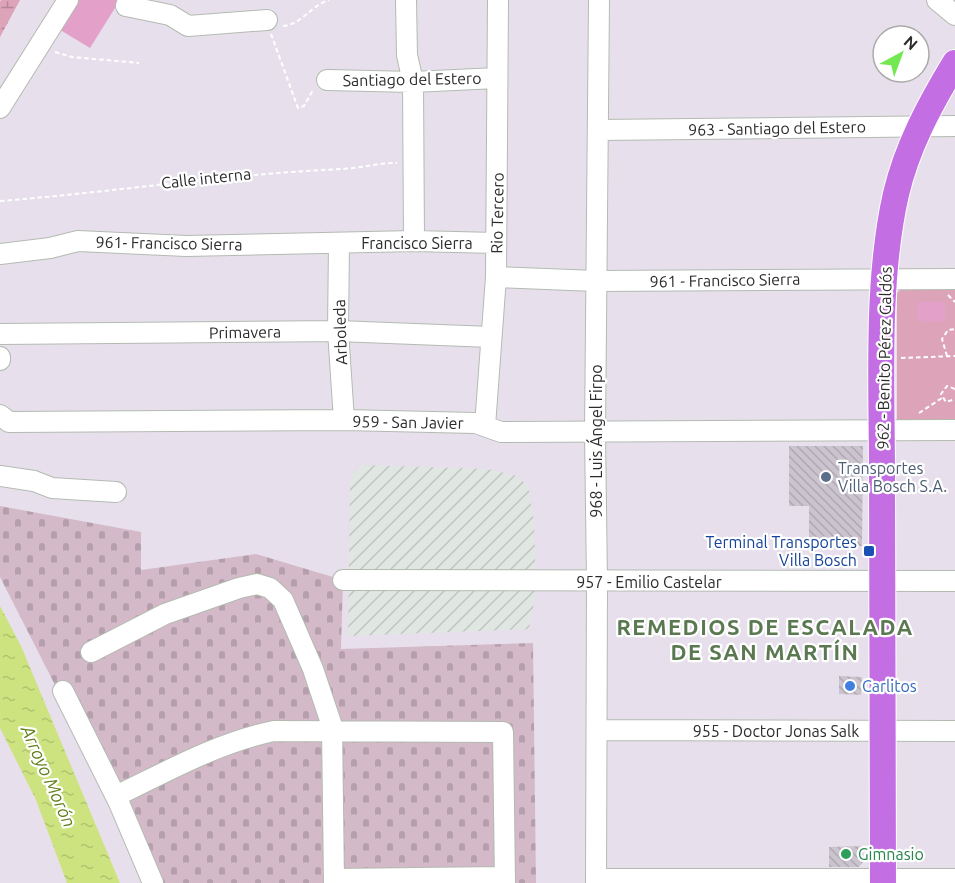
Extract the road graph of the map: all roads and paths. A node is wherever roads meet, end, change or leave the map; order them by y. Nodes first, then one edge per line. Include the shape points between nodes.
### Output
1 (68, 0) edge
2 (128, 0) edge
3 (329, 0) edge
4 (406, 0) edge
5 (498, 0) edge
6 (599, 0) edge
7 (937, 0) edge
8 (955, 15) edge
9 (268, 24) junction
10 (39, 45) junction
11 (139, 63) dead end
12 (955, 63) edge
13 (498, 78) junction
14 (327, 80) joint
15 (413, 82) junction
16 (0, 108) edge
17 (920, 126) junction
18 (955, 126) edge
19 (599, 130) junction
20 (412, 163) junction
21 (0, 201) edge
22 (414, 242) junction
23 (339, 243) junction
24 (496, 243) junction
25 (0, 254) edge
26 (885, 277) junction
27 (496, 278) junction
28 (955, 279) edge
29 (596, 281) junction
30 (955, 329) edge
31 (338, 331) junction
32 (0, 334) edge
33 (491, 337) junction
34 (947, 356) junction
35 (955, 356) edge
36 (883, 358) junction
37 (955, 388) edge
38 (955, 399) edge
39 (2, 418) edge
40 (344, 420) junction
41 (485, 426) junction
42 (955, 430) edge
43 (882, 432) junction
44 (595, 433) junction
45 (0, 476) edge
46 (116, 492) dead end
47 (343, 580) dead end
48 (955, 581) edge
49 (597, 582) junction
50 (883, 583) junction
51 (91, 652) dead end
52 (63, 691) dead end
53 (597, 730) junction
54 (955, 731) edge
55 (334, 732) junction
56 (884, 732) junction
57 (116, 796) junction
58 (955, 879) edge
59 (505, 880) edge
60 (334, 881) edge
61 (596, 881) edge
62 (883, 881) edge
63 (153, 883) edge

1 - 10 street
2 - 9 street via 126,6 170,15 188,26
3 - 9 path via 299,22
4 - 15 street via 407,55
5 - 13 street, Rio Tercero
6 - 19 street, 968 - Luis Ángel Firpo
7 - 8 street
9 - 14 path via 298,108 304,106 318,83
10 - 11 path via 72,57
10 - 16 street
12 - 17 main road, 962 - Benito Pérez Galdós
13 - 15 street, Santiago del Estero
13 - 24 street, Rio Tercero
14 - 15 street, Santiago del Estero
15 - 20 street
17 - 18 street, 963 - Santiago del Estero
17 - 19 street, 963 - Santiago del Estero
17 - 26 main road, 962 - Benito Pérez Galdós via 897,192
19 - 29 street, 968 - Luis Ángel Firpo
20 - 21 path, Calle interna via 257,172
20 - 22 street
22 - 23 street, Francisco Sierra
22 - 24 street, Francisco Sierra
23 - 25 street, 961- Francisco Sierra via 186,246 78,241
23 - 31 street, Arboleda
24 - 27 street, Rio Tercero
26 - 28 street, 961 - Francisco Sierra
26 - 29 street, 961 - Francisco Sierra
26 - 36 main road, 962 - Benito Pérez Galdós
27 - 29 street, 961 - Francisco Sierra
27 - 33 street, Rio Tercero
29 - 44 street, 968 - Luis Ángel Firpo
30 - 34 path via 948,330 942,339
31 - 32 street, Primavera
31 - 33 street, Primavera
31 - 40 street, Arboleda
33 - 41 street, Rio Tercero
34 - 35 path
34 - 36 path
36 - 43 main road, 962 - Benito Pérez Galdós
37 - 38 path via 946,386 941,394 946,402
39 - 40 street, 959 - San Javier
40 - 41 street, 959 - San Javier
41 - 44 street, 959 - San Javier via 501,432
42 - 43 street, 959 - San Javier
43 - 44 street, 959 - San Javier
43 - 50 main road, 962 - Benito Pérez Galdós
44 - 49 street, 968 - Luis Ángel Firpo
45 - 46 street via 52,488
47 - 49 street, 957 - Emilio Castelar
48 - 50 street, 957 - Emilio Castelar
49 - 50 street, 957 - Emilio Castelar
49 - 53 street, 968 - Luis Ángel Firpo
50 - 56 main road, 962 - Benito Pérez Galdós
51 - 55 street via 165,614 239,588 257,584 270,588 283,600 313,669
52 - 57 street
53 - 56 street, 955 - Doctor Jonas Salk
53 - 61 street, 968 - Luis Ángel Firpo
54 - 56 street, 955 - Doctor Jonas Salk
55 - 57 street via 258,734
55 - 59 street via 503,732
55 - 60 street
56 - 62 main road, 962 - Benito Pérez Galdós
57 - 63 street
58 - 62 street
59 - 60 street
61 - 62 street

